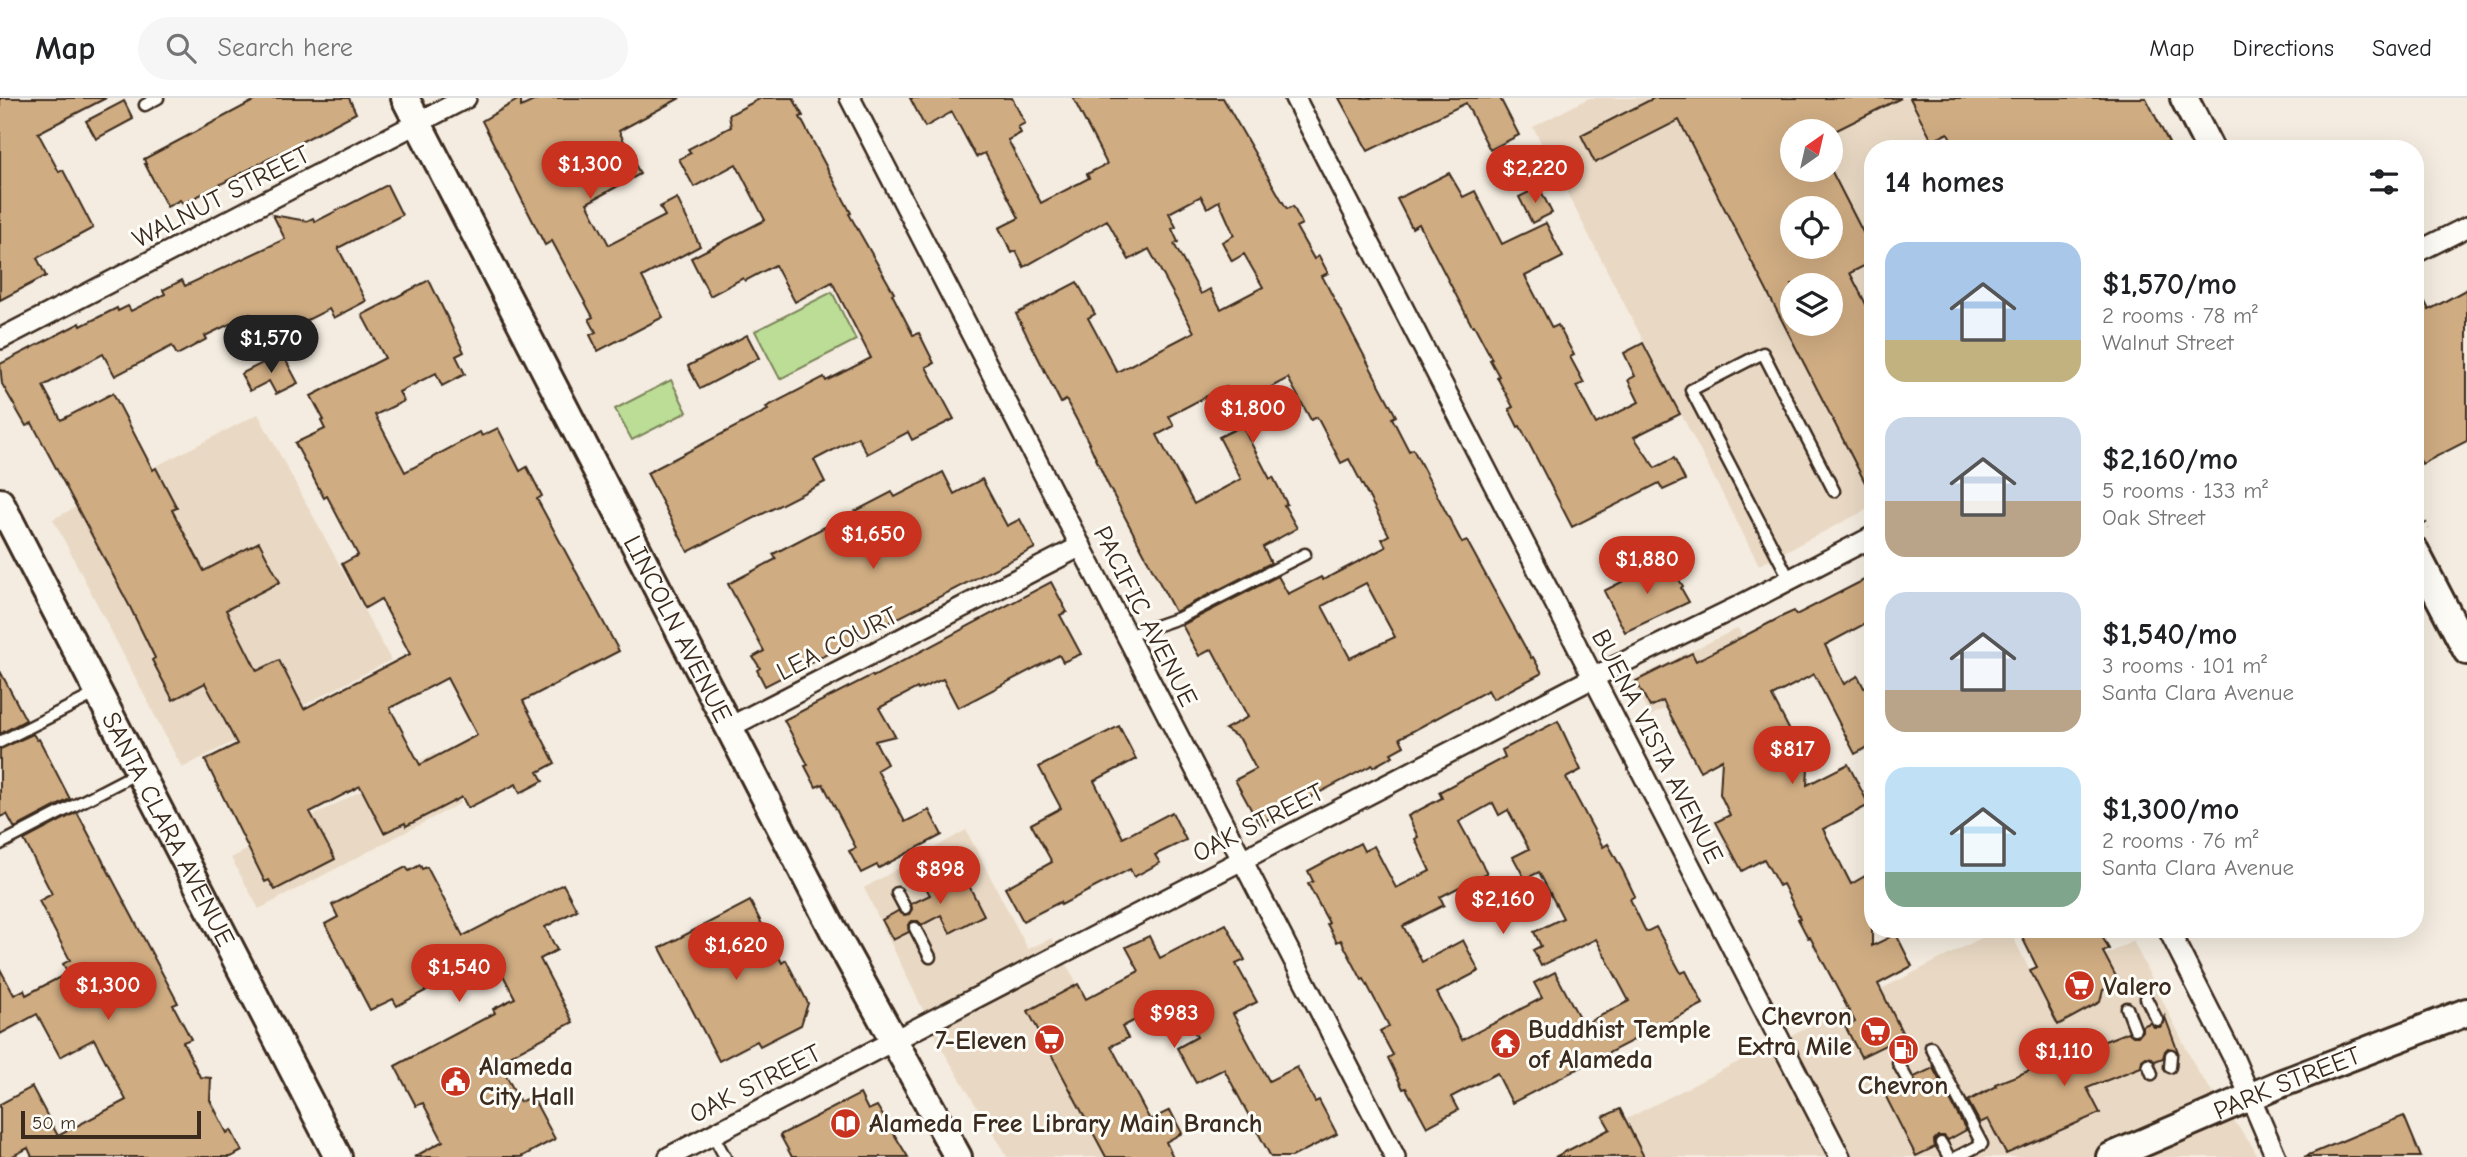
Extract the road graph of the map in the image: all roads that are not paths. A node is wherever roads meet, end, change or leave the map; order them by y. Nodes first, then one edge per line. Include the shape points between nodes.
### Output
1 (158, 98) edge
2 (405, 98) edge
3 (466, 98) edge
4 (850, 98) edge
5 (1295, 98) edge
6 (2184, 98) edge
7 (145, 104) dead end
8 (418, 123) junction
9 (2205, 140) edge
10 (2467, 227) edge
11 (2424, 248) edge
12 (0, 338) edge
13 (1833, 491) dead end
14 (0, 502) edge
15 (1864, 541) edge
16 (1081, 546) junction
17 (1305, 554) dead end
18 (2424, 568) edge
19 (1790, 580) junction
20 (1128, 636) junction
21 (2467, 651) edge
22 (1593, 678) junction
23 (97, 693) junction
24 (728, 728) junction
25 (0, 742) edge
26 (139, 772) junction
27 (0, 844) edge
28 (1241, 859) junction
29 (897, 893) dead end
30 (905, 908) dead end
31 (915, 928) dead end
32 (2173, 938) edge
33 (930, 957) dead end
34 (2146, 998) dead end
35 (2127, 1008) dead end
36 (2467, 1012) edge
37 (2157, 1020) dead end
38 (2135, 1029) dead end
39 (893, 1042) junction
40 (1931, 1047) dead end
41 (2171, 1055) dead end
42 (1898, 1063) dead end
43 (2170, 1067) dead end
44 (1908, 1081) dead end
45 (2251, 1097) junction
46 (712, 1133) junction
47 (1941, 1143) dead end
48 (338, 1157) edge
49 (669, 1157) edge
50 (725, 1157) edge
51 (958, 1157) edge
52 (1395, 1157) edge
53 (1840, 1157) edge
54 (1949, 1157) edge
55 (1957, 1157) edge
56 (2110, 1157) edge
57 (2276, 1157) edge

1 - 7 lane
2 - 8 main road, LINCOLN AVENUE
3 - 8 street, WALNUT STREET
4 - 16 street, PACIFIC AVENUE
5 - 22 street, BUENA VISTA AVENUE
6 - 9 main road
8 - 12 street, WALNUT STREET
8 - 24 main road, LINCOLN AVENUE
10 - 11 street
13 - 19 lane via 1763,353 1691,390
14 - 23 main road, SANTA CLARA AVENUE
15 - 19 street, OAK STREET
16 - 20 street, PACIFIC AVENUE
16 - 24 street, LEA COURT
17 - 20 lane via 1179,618
18 - 21 main road
19 - 22 street, OAK STREET
20 - 28 street, PACIFIC AVENUE
22 - 28 street, OAK STREET
22 - 53 street, BUENA VISTA AVENUE
23 - 25 lane
23 - 26 main road, SANTA CLARA AVENUE
24 - 39 main road, LINCOLN AVENUE
26 - 27 lane
26 - 48 main road, SANTA CLARA AVENUE
28 - 39 street, OAK STREET
28 - 52 street, PACIFIC AVENUE
29 - 30 lane
31 - 33 lane
32 - 45 street
34 - 37 lane
35 - 38 lane
36 - 45 main road, PARK STREET
39 - 46 street, OAK STREET
39 - 51 main road, LINCOLN AVENUE
40 - 55 lane via 1982,1144
41 - 43 lane
42 - 44 lane
45 - 56 main road, PARK STREET
45 - 57 street
46 - 49 street, OAK STREET
46 - 50 lane
47 - 54 lane

